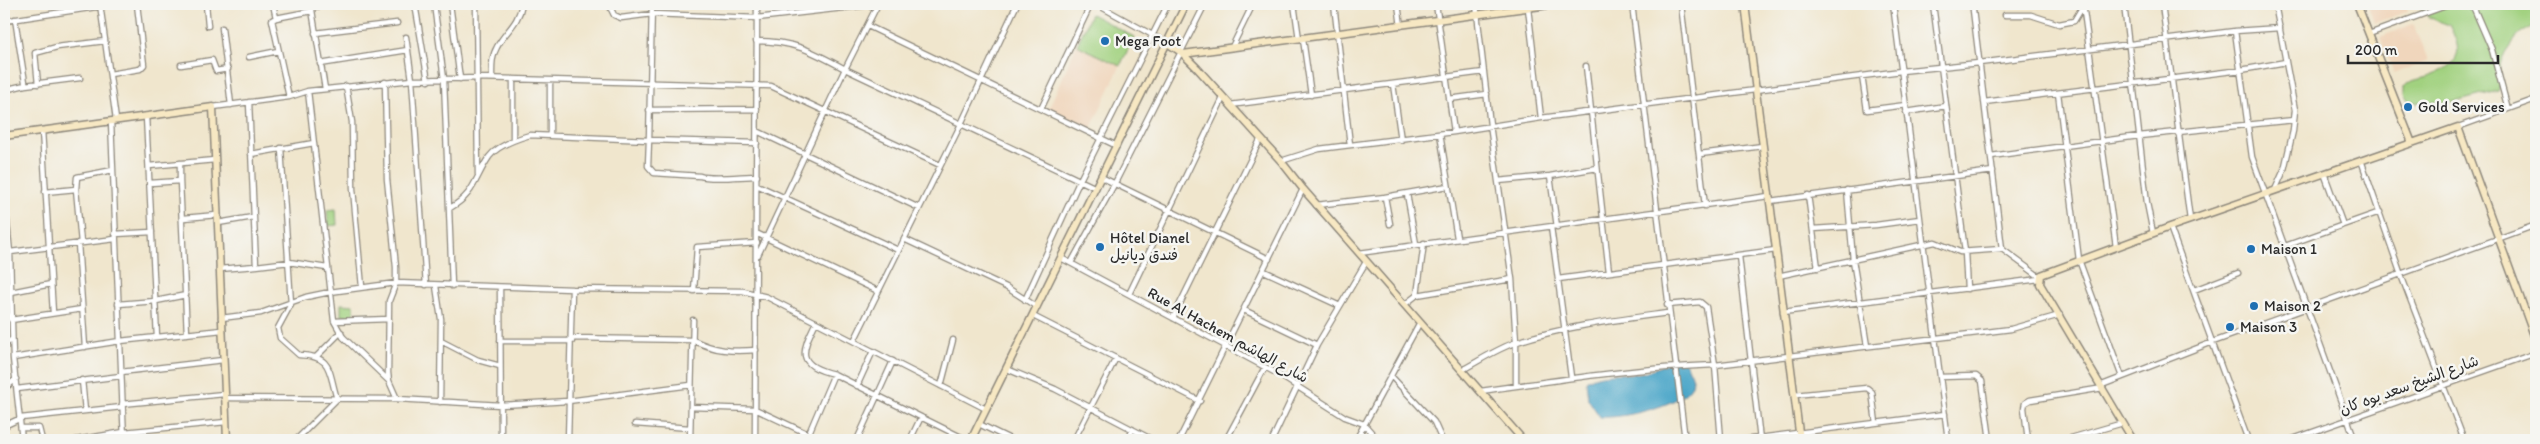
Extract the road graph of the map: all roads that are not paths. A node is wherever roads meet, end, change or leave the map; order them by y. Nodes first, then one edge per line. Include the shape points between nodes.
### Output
1 (60, 4) edge
2 (116, 4) edge
3 (137, 4) edge
4 (206, 4) edge
5 (273, 4) edge
6 (340, 4) edge
7 (415, 4) edge
8 (434, 4) edge
9 (450, 4) edge
10 (476, 4) edge
11 (522, 4) edge
12 (652, 4) edge
13 (757, 4) edge
14 (878, 4) edge
15 (1017, 4) edge
16 (1091, 4) edge
17 (1096, 4) edge
18 (1168, 4) edge
19 (1186, 4) edge
20 (1205, 4) edge
21 (1253, 4) edge
22 (1294, 4) edge
23 (1334, 4) edge
24 (1398, 4) edge
25 (1436, 4) edge
26 (1476, 4) edge
27 (1556, 4) edge
28 (1632, 4) edge
29 (1681, 4) edge
30 (1745, 4) edge
31 (1892, 4) edge
32 (1933, 4) edge
33 (2124, 4) edge
34 (2162, 4) edge
35 (2275, 4) edge
36 (2357, 4) edge
37 (2451, 4) edge
38 (2472, 4) edge
39 (100, 5) edge
40 (2083, 5) edge
41 (1515, 6) edge
42 (312, 7) edge
43 (1528, 8) junction
44 (611, 9) dead end
45 (73, 10) junction
46 (1973, 10) dead end
47 (652, 14) junction
48 (1478, 14) junction
49 (2005, 14) dead end
50 (276, 18) junction
51 (757, 18) junction
52 (16, 19) junction
53 (1438, 20) junction
54 (4, 21) edge
55 (396, 23) dead end
56 (208, 26) dead end
57 (868, 26) junction
58 (1401, 26) junction
59 (222, 28) dead end
60 (2280, 28) junction
61 (2235, 30) junction
62 (315, 33) junction
63 (1337, 34) junction
64 (2369, 34) junction
65 (1154, 36) junction
66 (406, 37) dead end
67 (1301, 39) junction
68 (2166, 40) junction
69 (105, 41) junction
70 (756, 41) junction
71 (1167, 43) junction
72 (2128, 44) junction
73 (1232, 46) junction
74 (2090, 49) junction
75 (408, 50) junction
76 (278, 51) junction
77 (1182, 53) junction
78 (249, 56) dead end
79 (2286, 62) junction
80 (1979, 63) junction
81 (320, 64) junction
82 (180, 65) dead end
83 (1586, 66) dead end
84 (1941, 67) junction
85 (228, 69) junction
86 (845, 69) junction
87 (2241, 70) junction
88 (1901, 71) junction
89 (1484, 72) junction
90 (110, 74) junction
91 (1446, 76) junction
92 (1862, 76) junction
93 (80, 78) dead end
94 (477, 78) junction
95 (492, 78) junction
96 (444, 79) junction
97 (460, 79) junction
98 (513, 79) junction
99 (2172, 79) junction
100 (412, 80) junction
101 (428, 81) junction
102 (550, 81) junction
103 (384, 82) junction
104 (650, 82) junction
105 (981, 82) junction
106 (38, 84) junction
107 (1393, 84) junction
108 (25, 85) junction
109 (756, 85) junction
110 (2133, 85) junction
111 (346, 86) junction
112 (325, 89) junction
113 (2095, 89) junction
114 (4, 90) edge
115 (308, 91) junction
116 (1344, 91) junction
117 (1756, 91) junction
118 (2058, 93) junction
119 (1487, 94) junction
120 (1311, 95) junction
121 (289, 97) junction
122 (1223, 98) junction
123 (1449, 99) junction
124 (1692, 99) junction
125 (2536, 99) edge
126 (249, 102) junction
127 (1984, 102) junction
128 (231, 105) junction
129 (1229, 105) junction
130 (1643, 105) junction
131 (1906, 105) junction
132 (1946, 106) junction
133 (213, 108) junction
134 (757, 109) junction
135 (1041, 109) junction
136 (2508, 109) junction
137 (650, 110) junction
138 (826, 110) junction
139 (1592, 111) junction
140 (1906, 112) junction
141 (146, 116) junction
142 (1540, 118) junction
143 (2294, 120) junction
144 (114, 121) junction
145 (961, 124) junction
146 (2248, 124) junction
147 (1490, 125) junction
148 (2458, 127) junction
149 (42, 130) junction
150 (757, 131) junction
151 (1454, 132) junction
152 (2178, 132) junction
153 (1440, 134) junction
154 (4, 136) edge
155 (550, 136) junction
156 (2139, 136) junction
157 (1102, 139) junction
158 (513, 140) junction
159 (649, 140) junction
160 (1260, 140) junction
161 (1401, 140) junction
162 (2102, 141) junction
163 (2412, 142) junction
164 (314, 143) junction
165 (757, 143) junction
166 (1350, 145) junction
167 (1117, 146) junction
168 (1763, 146) junction
169 (2065, 146) junction
170 (281, 148) junction
171 (806, 153) junction
172 (251, 154) junction
173 (1700, 154) junction
174 (1991, 156) junction
175 (215, 160) junction
176 (2361, 160) junction
177 (1281, 161) junction
178 (180, 163) junction
179 (940, 165) junction
180 (149, 166) junction
181 (1598, 168) junction
182 (112, 170) junction
183 (1993, 171) junction
184 (2324, 173) junction
185 (757, 176) junction
186 (1550, 176) junction
187 (1955, 176) junction
188 (478, 177) junction
189 (1102, 177) junction
190 (1080, 180) junction
191 (180, 181) junction
192 (1498, 181) junction
193 (1915, 181) junction
194 (150, 183) junction
195 (1115, 184) junction
196 (757, 185) junction
197 (1448, 186) junction
198 (1096, 188) junction
199 (76, 189) junction
200 (1303, 189) junction
201 (1847, 190) junction
202 (2275, 190) junction
203 (46, 192) junction
204 (4, 194) edge
205 (1407, 194) junction
206 (2266, 194) junction
207 (1808, 195) junction
208 (785, 197) junction
209 (1385, 197) junction
210 (1769, 199) junction
211 (1316, 205) junction
212 (1705, 206) junction
213 (450, 208) junction
214 (919, 208) junction
215 (1168, 210) junction
216 (1656, 211) junction
217 (2380, 212) junction
218 (253, 217) junction
219 (184, 218) junction
220 (218, 219) junction
221 (1604, 219) junction
222 (1920, 219) junction
223 (2190, 220) junction
224 (1390, 224) dead end
225 (2342, 225) junction
226 (2536, 225) edge
227 (1554, 227) junction
228 (1850, 227) junction
229 (2170, 227) junction
230 (1813, 229) junction
231 (152, 232) junction
232 (1504, 232) junction
233 (6, 233) edge
234 (1215, 233) junction
235 (2153, 233) junction
236 (758, 234) junction
237 (115, 237) junction
238 (766, 238) junction
239 (1457, 238) junction
240 (2500, 238) junction
241 (904, 240) junction
242 (80, 243) junction
243 (757, 243) junction
244 (1424, 243) junction
245 (1416, 244) junction
246 (1923, 244) junction
247 (48, 246) junction
248 (2285, 246) junction
249 (2116, 247) junction
250 (2002, 248) junction
251 (898, 250) junction
252 (1776, 250) junction
253 (10, 252) junction
254 (1965, 252) junction
255 (1359, 253) junction
256 (757, 256) junction
257 (1739, 256) junction
258 (1061, 258) junction
259 (1269, 259) junction
260 (1853, 260) junction
261 (2079, 260) junction
262 (289, 262) junction
263 (1366, 262) junction
264 (1072, 263) junction
265 (1662, 265) junction
266 (10, 266) junction
267 (256, 266) junction
268 (328, 268) junction
269 (1818, 268) junction
270 (219, 269) junction
271 (4, 271) edge
272 (1264, 271) junction
273 (1609, 272) junction
274 (2238, 273) dead end
275 (2401, 275) junction
276 (1778, 276) junction
277 (2039, 278) junction
278 (1512, 279) junction
279 (1558, 279) junction
280 (396, 283) junction
281 (51, 284) junction
282 (426, 285) junction
283 (436, 286) junction
284 (452, 286) junction
285 (362, 287) junction
286 (500, 288) junction
287 (572, 289) junction
288 (1967, 289) junction
289 (2194, 290) junction
290 (694, 291) junction
291 (878, 291) junction
292 (11, 292) junction
293 (330, 292) junction
294 (757, 293) junction
295 (1129, 294) junction
296 (1930, 294) junction
297 (186, 295) junction
298 (1417, 295) junction
299 (1025, 300) junction
300 (156, 301) junction
301 (118, 304) junction
302 (291, 304) junction
303 (1860, 304) junction
304 (1404, 305) junction
305 (1667, 305) junction
306 (1340, 306) junction
307 (1037, 307) junction
308 (2308, 308) junction
309 (82, 309) junction
310 (4, 310) edge
311 (1244, 310) junction
312 (1783, 312) junction
313 (53, 313) junction
314 (1668, 313) junction
315 (2060, 315) junction
316 (1033, 316) junction
317 (221, 318) junction
318 (1173, 318) junction
319 (389, 319) junction
320 (11, 320) junction
321 (693, 320) dead end
322 (334, 321) junction
323 (816, 322) junction
324 (1420, 322) junction
325 (1563, 328) junction
326 (222, 330) junction
327 (341, 332) junction
328 (187, 334) junction
329 (158, 337) junction
330 (1935, 337) junction
331 (572, 339) junction
332 (12, 340) junction
333 (693, 340) junction
334 (954, 340) dead end
335 (120, 341) junction
336 (441, 341) junction
337 (500, 341) junction
338 (854, 341) junction
339 (2536, 341) edge
340 (1516, 342) junction
341 (2213, 342) junction
342 (4, 345) edge
343 (1317, 345) junction
344 (1867, 346) junction
345 (85, 347) junction
346 (1226, 347) junction
347 (756, 350) junction
348 (873, 351) junction
349 (2536, 353) edge
350 (317, 356) junction
351 (1789, 356) junction
352 (12, 358) junction
353 (1116, 358) junction
354 (223, 360) junction
355 (1750, 360) junction
356 (893, 361) junction
357 (1715, 365) junction
358 (500, 366) junction
359 (1675, 366) junction
360 (1265, 367) junction
361 (1007, 369) junction
362 (1462, 370) junction
363 (121, 374) junction
364 (834, 374) junction
365 (1391, 376) junction
366 (1571, 377) junction
367 (1940, 377) junction
368 (2122, 377) junction
369 (16, 379) junction
370 (82, 380) junction
371 (389, 381) junction
372 (2444, 384) junction
373 (691, 385) junction
374 (857, 386) junction
375 (941, 386) junction
376 (1296, 386) junction
377 (1516, 386) junction
378 (2102, 386) junction
379 (4, 388) edge
380 (17, 390) junction
381 (1480, 391) junction
382 (224, 396) junction
383 (877, 396) junction
384 (1794, 396) junction
385 (337, 399) junction
386 (397, 399) junction
387 (568, 401) junction
388 (1200, 401) junction
389 (440, 402) junction
390 (122, 405) junction
391 (500, 405) junction
392 (691, 407) junction
393 (1091, 408) junction
394 (755, 409) junction
395 (986, 409) junction
396 (85, 411) junction
397 (1945, 414) junction
398 (921, 417) junction
399 (21, 418) junction
400 (2348, 420) junction
401 (226, 422) junction
402 (1876, 423) junction
403 (2123, 423) junction
404 (635, 424) dead end
405 (979, 424) junction
406 (1364, 424) junction
407 (4, 426) edge
408 (22, 428) junction
409 (690, 428) junction
410 (1132, 429) junction
411 (124, 432) junction
412 (1798, 432) junction
413 (808, 434) junction
414 (1760, 439) edge
415 (22, 440) edge
416 (42, 440) edge
417 (76, 440) edge
418 (124, 440) edge
419 (227, 440) edge
420 (296, 440) edge
421 (501, 440) edge
422 (568, 440) edge
423 (690, 440) edge
424 (755, 440) edge
425 (806, 440) edge
426 (821, 440) edge
427 (857, 440) edge
428 (910, 440) edge
429 (967, 440) edge
430 (971, 440) edge
431 (1012, 440) edge
432 (1074, 440) edge
433 (1129, 440) edge
434 (1153, 440) edge
435 (1179, 440) edge
436 (1226, 440) edge
437 (1272, 440) edge
438 (1356, 440) edge
439 (1378, 440) edge
440 (1442, 440) edge
441 (1523, 440) edge
442 (1684, 440) edge
443 (1722, 440) edge
444 (1743, 440) edge
445 (1800, 440) edge
446 (1948, 440) edge
447 (1990, 440) edge
448 (2028, 440) edge
449 (2064, 440) edge
450 (2133, 440) edge
451 (2248, 440) edge
452 (2290, 440) edge
453 (2355, 440) edge
454 (2464, 440) edge

1 - 45 street
2 - 39 street
3 - 90 street via 144,65 140,69
4 - 56 street
5 - 50 street
6 - 42 street
7 - 101 street
8 - 96 street
9 - 97 street
10 - 94 street
11 - 95 street via 520,16 497,47 492,62
12 - 47 street
13 - 51 street
14 - 51 street
14 - 57 street
15 - 105 street
16 - 135 street
17 - 65 street
18 - 65 street
19 - 71 street
20 - 77 street
21 - 73 street
22 - 67 street
23 - 63 street
24 - 58 street
25 - 53 street
26 - 48 street
27 - 43 street
28 - 130 street
29 - 124 street
30 - 117 street
31 - 88 street
32 - 84 street
33 - 72 street
34 - 68 street
35 - 60 street
36 - 64 street
37 - 64 street
38 - 136 street via 2492,50
39 - 45 street
39 - 69 street
40 - 49 street via 2074,20 2060,24 2032,15
40 - 74 street
41 - 43 street
41 - 48 street
42 - 50 street
42 - 62 street
43 - 142 street
44 - 47 street via 621,18
45 - 52 street
46 - 80 street
47 - 51 street
47 - 104 street
48 - 53 street
48 - 89 street
50 - 76 street via 272,20
51 - 70 street
52 - 54 street
52 - 108 street
53 - 58 street
53 - 91 street
55 - 62 street
57 - 86 street
57 - 105 street
58 - 63 street
59 - 85 street
60 - 61 street
60 - 79 street
61 - 68 street
61 - 87 street
62 - 81 street
63 - 67 street
63 - 116 street
64 - 163 street
65 - 71 street
65 - 157 street
66 - 75 street
67 - 73 street
67 - 120 street
68 - 72 street
68 - 99 street
69 - 90 street
69 - 106 street via 57,47 34,54
70 - 86 street via 789,42
70 - 109 street
71 - 77 street
71 - 167 street
72 - 74 street
72 - 110 street
73 - 77 street
74 - 80 street
74 - 113 street
75 - 81 street
75 - 100 street
76 - 78 street
76 - 121 street
77 - 122 street
77 - 195 street
79 - 87 street
79 - 143 street
80 - 84 street
80 - 127 street
81 - 112 street
82 - 85 street via 212,60 216,71
83 - 139 street
84 - 88 street
84 - 132 street
85 - 128 street
86 - 138 street
86 - 145 street
87 - 99 street
87 - 146 street
88 - 92 street
88 - 131 street
89 - 91 street
89 - 119 street
90 - 144 street
91 - 107 street
91 - 123 street
92 - 117 street
92 - 131 street via 1867,110
93 - 106 street
94 - 95 street
94 - 97 street
94 - 188 street
95 - 98 street
96 - 97 street
96 - 101 street
96 - 213 street
98 - 102 street
98 - 158 street
99 - 110 street
99 - 152 street
100 - 101 street
100 - 103 street
100 - 282 street
102 - 104 street
102 - 155 street
103 - 111 street
103 - 280 street via 387,180
104 - 109 street
104 - 137 street
105 - 135 street
105 - 145 street
106 - 108 street
107 - 116 street
107 - 161 street
108 - 114 street
109 - 134 street
109 - 138 street via 771,86
110 - 113 street
110 - 156 street
111 - 112 street
111 - 285 street via 352,122 354,198
112 - 115 street
113 - 118 street
113 - 162 street
115 - 121 street
115 - 164 street
116 - 120 street
116 - 166 street
117 - 124 street
117 - 168 street
118 - 127 street
118 - 169 street
119 - 123 street
119 - 147 street
120 - 129 street
121 - 126 street
122 - 129 street
122 - 215 street
123 - 151 street
124 - 130 street
124 - 173 street
125 - 136 street
126 - 128 street
126 - 172 street
127 - 174 street
128 - 133 street
129 - 160 street
130 - 139 street
130 - 216 street
131 - 140 street
132 - 140 street
132 - 187 street
133 - 141 street
133 - 175 street
134 - 137 street
134 - 150 street
135 - 157 street
136 - 148 street
137 - 159 street
138 - 171 street
138 - 179 street
139 - 142 street
139 - 181 street
140 - 193 street
141 - 144 street
141 - 180 street
142 - 147 street
143 - 146 street
143 - 202 street via 2284,170
144 - 149 street
144 - 182 street
145 - 179 street
145 - 190 street
146 - 152 street
146 - 206 street via 2252,157
147 - 151 street
147 - 192 street
148 - 163 street
148 - 240 street
149 - 154 street
149 - 203 street
150 - 165 street
150 - 171 street
151 - 153 street
152 - 156 street
152 - 223 street
153 - 161 street
153 - 197 street
155 - 158 street
155 - 159 street
156 - 162 street
156 - 235 street
157 - 167 street
157 - 190 street
158 - 188 street via 490,155
159 - 165 street
159 - 185 street via 648,166 654,172 708,179
160 - 177 street
160 - 234 street
161 - 166 street
162 - 169 street
162 - 249 street
163 - 176 street
164 - 170 street
164 - 268 street
165 - 185 street
166 - 177 street via 1318,149
167 - 189 street
168 - 173 street
168 - 210 street
169 - 174 street
169 - 261 street
170 - 172 street
170 - 262 street
171 - 208 street
171 - 214 street
172 - 218 street
173 - 212 street
174 - 183 street
175 - 178 street
175 - 220 street
176 - 184 street
176 - 217 street
177 - 200 street
178 - 180 street
178 - 191 street
179 - 214 street
180 - 194 street
181 - 186 street
181 - 221 street
182 - 199 street via 77,177
182 - 237 street
183 - 187 street
183 - 250 street
184 - 202 street
184 - 225 street
185 - 196 street
186 - 192 street
186 - 227 street
187 - 193 street
187 - 254 street
188 - 213 street via 466,199
189 - 195 street
189 - 198 street
190 - 198 street
190 - 299 street
191 - 194 street
191 - 219 street
192 - 232 street
193 - 201 street
193 - 222 street
194 - 231 street
195 - 215 street
195 - 264 street
196 - 208 street
196 - 236 street
197 - 205 street
197 - 239 street
198 - 258 street
199 - 203 street
199 - 242 street
200 - 211 street
200 - 259 street
201 - 207 street
201 - 228 street
202 - 206 street
203 - 247 street
204 - 233 street
205 - 209 street
205 - 245 street
206 - 223 street
206 - 248 street
207 - 210 street
207 - 230 street
208 - 238 street
208 - 251 street
209 - 211 street
209 - 224 street
210 - 212 street
210 - 252 street
211 - 255 street
212 - 216 street
213 - 284 street
214 - 241 street
215 - 234 street
215 - 295 street
216 - 221 street
216 - 265 street
217 - 225 street
217 - 275 street
218 - 220 street
218 - 267 street
219 - 220 street
219 - 297 street
220 - 270 street
221 - 227 street
221 - 273 street
222 - 228 street
222 - 246 street
223 - 229 street
225 - 248 street
226 - 240 street
227 - 232 street
227 - 279 street
228 - 230 street
228 - 260 street
229 - 235 street
229 - 289 street
230 - 269 street
231 - 237 street
231 - 300 street
232 - 239 street
232 - 278 street
233 - 253 street
234 - 259 street
234 - 318 street
235 - 249 street
236 - 238 street
236 - 243 street
237 - 242 street
237 - 301 street
238 - 256 street
238 - 291 street
239 - 244 street
240 - 275 street
240 - 339 street
241 - 251 street
241 - 299 street via 1004,286
242 - 247 street
242 - 309 street
243 - 256 street
243 - 290 street via 697,247
244 - 245 street
244 - 298 street
245 - 255 street
246 - 254 street via 1935,242
246 - 260 street
246 - 296 street
247 - 253 street
247 - 281 street
248 - 308 street
249 - 261 street
250 - 254 street
250 - 277 street
251 - 291 street
252 - 257 street
252 - 276 street
253 - 266 street
254 - 288 street
255 - 263 street
256 - 294 street
257 - 265 street
257 - 355 street
258 - 264 street, Rue Al Hachem شارع الهاشم
258 - 307 street
259 - 272 street
260 - 269 street
260 - 303 street
261 - 277 street
261 - 368 street
262 - 267 street
262 - 268 street
262 - 302 street
263 - 304 street
263 - 306 street
264 - 295 street, Rue Al Hachem شارع الهاشم
265 - 273 street
265 - 305 street
266 - 271 street
266 - 292 street
267 - 270 street
268 - 293 street
269 - 276 street
270 - 317 street
272 - 306 street
272 - 311 street
273 - 279 street
274 - 289 street
275 - 308 street
275 - 372 street
276 - 312 street
277 - 288 street
277 - 315 street
278 - 298 street
278 - 340 street
279 - 325 street
280 - 282 street
280 - 285 street
280 - 319 street via 389,301
281 - 292 street
281 - 313 street
282 - 283 street
283 - 284 street
283 - 336 street
284 - 286 street
285 - 293 street
286 - 287 street
286 - 337 street
287 - 290 street
287 - 331 street
288 - 296 street
289 - 341 street
290 - 294 street
291 - 338 street
292 - 320 street
293 - 302 street
293 - 322 street
294 - 323 street
294 - 347 street
295 - 318 street, Rue Al Hachem شارع الهاشم
296 - 303 street
296 - 330 street
297 - 300 street
297 - 328 street
298 - 304 street
299 - 307 street
300 - 301 street
300 - 329 street
301 - 335 street
302 - 317 street via 261,313
302 - 350 street via 278,328 280,338 299,355
303 - 312 street
303 - 344 street
304 - 324 street
305 - 314 street
305 - 357 street via 1704,304
306 - 343 street
307 - 316 street
308 - 341 street
308 - 400 street
309 - 313 street
309 - 345 street
310 - 320 street
311 - 343 street
311 - 346 street
312 - 351 street
313 - 320 street
314 - 325 street
314 - 359 street
315 - 330 street via 2011,329
315 - 378 street
316 - 353 street
316 - 361 street
317 - 326 street
318 - 346 street, Rue Al Hachem شارع الهاشم
319 - 322 street
319 - 371 street
320 - 332 street
321 - 333 street
322 - 327 street
323 - 338 street
323 - 364 street via 805,346 808,363 815,369
324 - 362 street
324 - 365 street
325 - 340 street
325 - 366 street
326 - 328 street
326 - 354 street
327 - 350 street
327 - 371 street
328 - 329 street
329 - 335 street
330 - 344 street
330 - 367 street
331 - 333 street
331 - 337 street
331 - 387 street
332 - 342 street
332 - 352 street
333 - 347 street via 728,352
333 - 373 street
334 - 375 street
335 - 345 street
335 - 363 street
336 - 358 street via 478,360
336 - 389 street
337 - 358 street
338 - 348 street
340 - 362 street
340 - 377 street
341 - 368 street
341 - 451 street
343 - 376 street
344 - 351 street
345 - 352 street
346 - 360 street, Rue Al Hachem شارع الهاشم
346 - 388 street
347 - 394 street
348 - 356 street
348 - 374 street
349 - 372 street, شارع الشيخ سعد بوه كان
350 - 385 street via 328,365
351 - 355 street
351 - 384 street
352 - 369 street
353 - 388 street
353 - 393 street
354 - 363 street
354 - 382 street
355 - 357 street
355 - 414 street
356 - 375 street
356 - 383 street
357 - 359 street
357 - 443 street
358 - 391 street
359 - 366 street
359 - 442 street
360 - 376 street, Rue Al Hachem شارع الهاشم
360 - 436 street
361 - 393 street
361 - 395 street
362 - 381 street
363 - 370 street
363 - 390 street
364 - 374 street
364 - 413 street
365 - 406 street
365 - 440 street via 1434,422
366 - 377 street
367 - 397 street
367 - 447 street via 1976,376 1982,380
368 - 378 street
369 - 379 street
369 - 380 street
370 - 380 street
370 - 396 street
371 - 386 street
372 - 400 street, شارع الشيخ سعد بوه كان
372 - 454 street
373 - 387 street
373 - 392 street
374 - 383 street
375 - 395 street
376 - 406 street, Rue Al Hachem شارع الهاشم via 1345,417
376 - 437 street
377 - 381 street
378 - 403 street
378 - 448 street via 2025,403
380 - 399 street
381 - 441 street
382 - 385 street
382 - 390 street
382 - 401 street
383 - 398 street
383 - 427 street
384 - 402 street via 1867,388 1872,392
384 - 412 street
385 - 386 street
385 - 420 street
386 - 389 street
387 - 391 street
387 - 422 street
388 - 435 street
389 - 391 street
390 - 396 street
390 - 411 street
391 - 421 street
392 - 394 street
392 - 409 street
393 - 410 street
393 - 432 street
394 - 413 street
394 - 424 street
395 - 405 street
396 - 399 street
397 - 402 street
397 - 446 street
398 - 428 street
398 - 429 street
399 - 407 street
399 - 408 street
400 - 452 street, شارع الشيخ سعد بوه كان
400 - 453 street
401 - 411 street
401 - 419 street
402 - 412 street
403 - 449 street
403 - 450 street
404 - 409 street
405 - 430 street
405 - 431 street
406 - 438 street
406 - 439 street, Rue Al Hachem شارع الهاشم
408 - 415 street
408 - 416 street via 39,428
409 - 423 street
410 - 433 street
410 - 434 street
411 - 417 street
411 - 418 street
412 - 414 street
412 - 445 street
413 - 425 street
413 - 426 street
414 - 444 street

